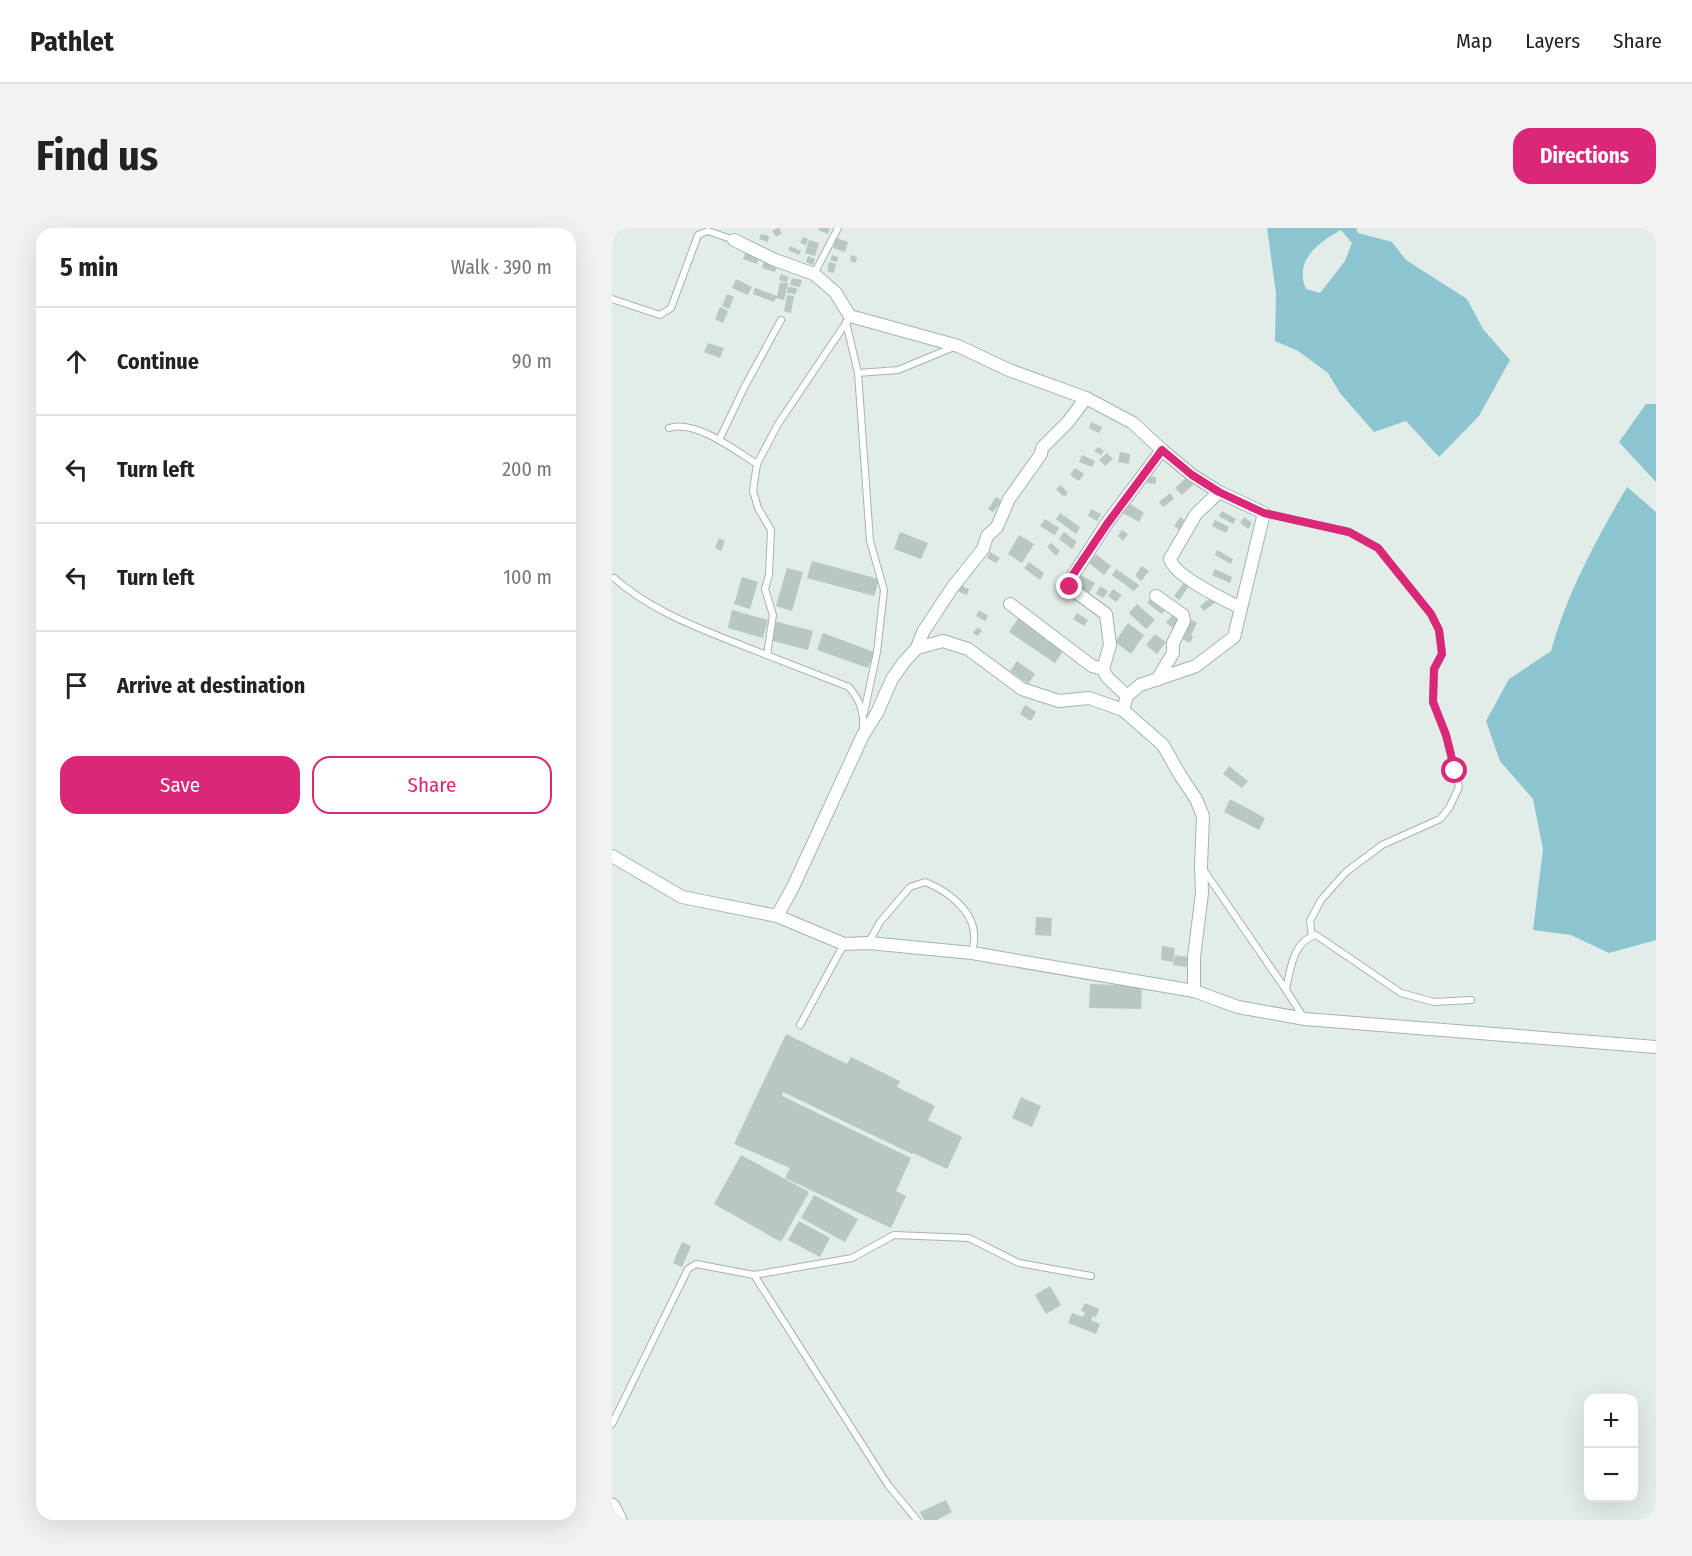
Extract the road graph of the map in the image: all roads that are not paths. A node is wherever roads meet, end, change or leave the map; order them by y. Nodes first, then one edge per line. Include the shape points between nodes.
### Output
1 (838, 228) edge
2 (698, 232) edge
3 (734, 240) joint
4 (814, 274) junction
5 (612, 298) edge
6 (848, 319) junction
7 (781, 320) dead end
8 (958, 346) junction
9 (858, 373) junction
10 (1086, 398) junction
11 (669, 428) dead end
12 (719, 440) junction
13 (1162, 450) junction
14 (757, 464) junction
15 (1219, 492) junction
16 (1264, 513) junction
17 (614, 578) dead end
18 (1156, 596) dead end
19 (1010, 604) dead end
20 (1241, 608) junction
21 (917, 648) junction
22 (767, 655) junction
23 (1103, 669) junction
24 (1157, 680) junction
25 (1126, 696) junction
26 (1123, 711) junction
27 (864, 713) junction
28 (863, 735) junction
29 (612, 856) edge
30 (1201, 866) junction
31 (777, 916) junction
32 (1312, 936) junction
33 (869, 943) junction
34 (844, 944) junction
35 (972, 953) junction
36 (1286, 990) junction
37 (1194, 991) junction
38 (1472, 1000) dead end
39 (1305, 1019) junction
40 (800, 1025) dead end
41 (1656, 1047) edge
42 (754, 1275) junction
43 (1091, 1276) dead end
44 (612, 1424) edge
45 (612, 1506) edge
46 (619, 1520) edge
47 (917, 1520) edge

1 - 4 lane
2 - 3 lane via 708,231
2 - 5 lane via 671,308 660,315
3 - 4 street via 775,261
4 - 6 street via 835,292
6 - 8 street
6 - 9 lane
6 - 14 lane via 778,424
7 - 12 lane
8 - 9 lane via 898,370
8 - 10 street via 1009,370
9 - 27 lane via 870,541 884,590 877,652
10 - 13 street via 1132,423
10 - 21 street via 1042,447 1009,499 997,527 952,588
11 - 12 lane via 703,431
12 - 14 lane
13 - 15 street
13 - 23 street via 1068,583 1106,615 1110,645
14 - 22 lane via 753,491 771,530 765,590 773,615
15 - 16 street
15 - 20 street via 1196,514 1170,559 1171,565 1197,585
16 - 20 street
16 - 32 lane via 1349,532 1378,548 1431,614 1439,630 1442,654 1434,669 1433,702 1459,787 1440,819 1382,845 1346,872 1321,900 1311,921
17 - 22 lane via 656,608
18 - 24 street via 1183,615 1184,621 1173,643 1173,653
19 - 23 street via 1092,666
20 - 24 street via 1234,637 1196,666
21 - 26 street via 942,641 968,649 1022,689 1059,701 1089,698
21 - 28 street via 892,679
22 - 27 lane via 849,687
23 - 25 street
24 - 25 street
25 - 26 street
26 - 30 street via 1163,745 1196,799 1203,816
27 - 28 lane
28 - 31 street
29 - 31 street via 682,897
30 - 36 lane
30 - 37 street via 1203,892 1194,957
31 - 34 street
32 - 36 lane via 1293,958
32 - 38 lane via 1401,993 1434,1002
33 - 34 street
33 - 35 street
33 - 35 lane via 880,922 910,887 925,882 942,888 963,907 974,932
34 - 40 lane
35 - 37 street
36 - 39 lane
37 - 39 street via 1238,1007
39 - 41 street
42 - 43 lane via 852,1258 894,1235 969,1238 1018,1263
42 - 44 lane via 696,1264 688,1269
42 - 47 lane via 888,1485
45 - 46 street

